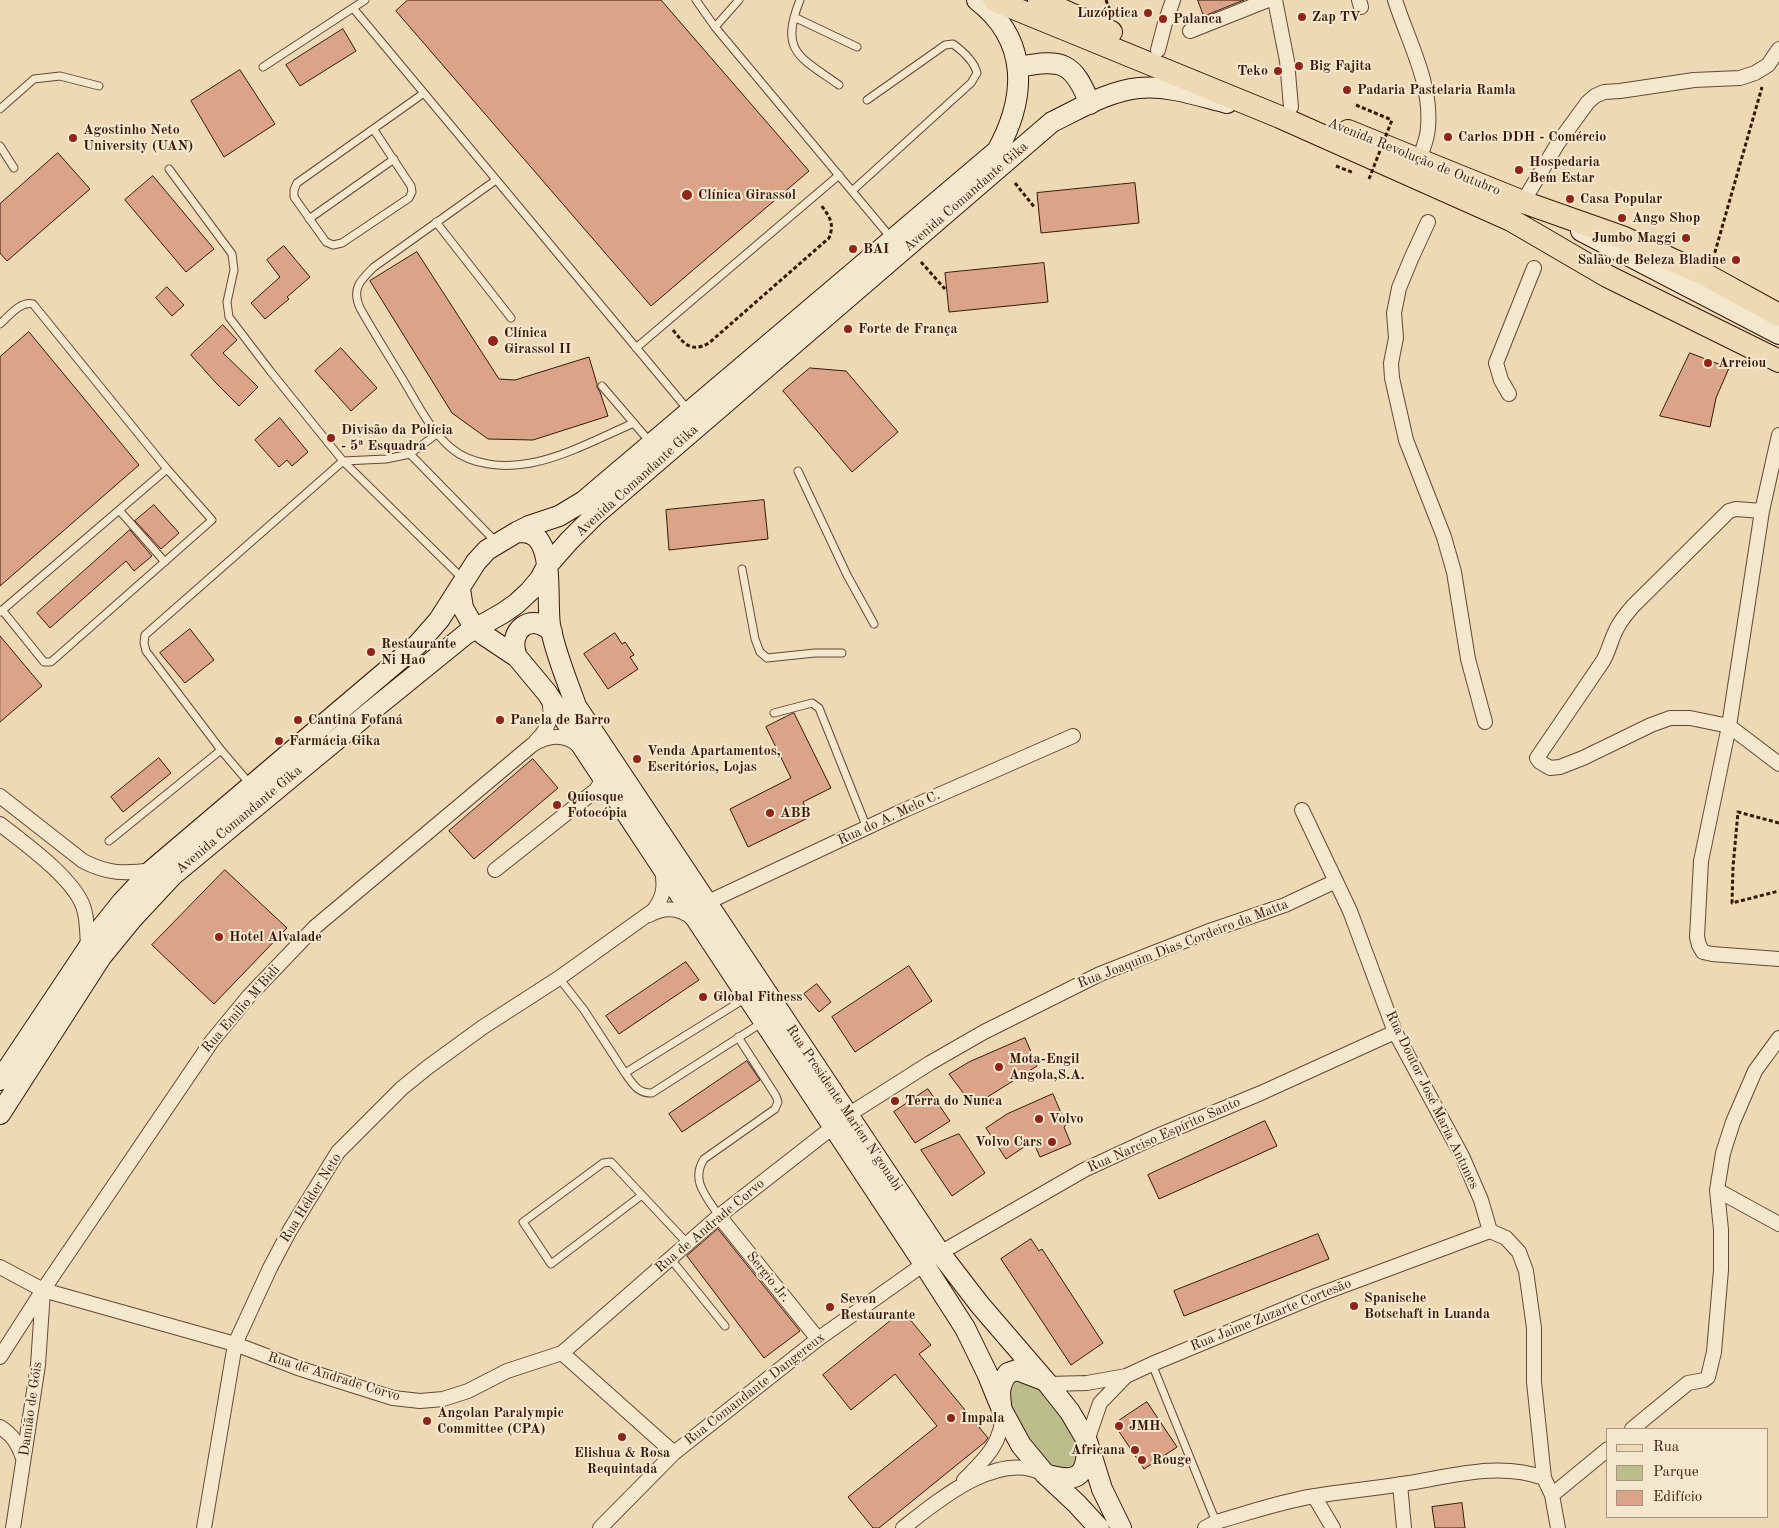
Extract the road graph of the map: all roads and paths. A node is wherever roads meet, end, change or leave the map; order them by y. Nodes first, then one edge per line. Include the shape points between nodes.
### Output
1 (365, 0) edge
2 (696, 0) edge
3 (739, 0) edge
4 (800, 0) edge
5 (976, 0) edge
6 (994, 0) edge
7 (1039, 0) edge
8 (1173, 0) edge
9 (1268, 0) edge
10 (1275, 0) edge
11 (1395, 0) edge
12 (353, 8) junction
13 (794, 17) junction
14 (716, 27) junction
15 (1190, 31) dead end
16 (857, 47) dead end
17 (1779, 49) edge
18 (1158, 50) junction
19 (1768, 65) junction
20 (263, 67) dead end
21 (1019, 67) junction
22 (839, 85) dead end
23 (99, 86) dead end
24 (424, 93) junction
25 (867, 100) dead end
26 (1090, 104) junction
27 (1356, 105) dead end
28 (0, 110) edge
29 (1285, 112) junction
30 (374, 130) junction
31 (0, 146) edge
32 (394, 159) junction
33 (1419, 161) junction
34 (14, 168) dead end
35 (170, 169) dead end
36 (839, 175) junction
37 (1369, 179) dead end
38 (496, 180) junction
39 (1015, 183) dead end
40 (852, 191) junction
41 (814, 196) junction
42 (1524, 202) junction
43 (1036, 208) dead end
44 (309, 219) junction
45 (1511, 220) junction
46 (436, 222) junction
47 (1428, 222) dead end
48 (892, 240) junction
49 (921, 262) dead end
50 (1534, 268) dead end
51 (1708, 276) junction
52 (945, 289) dead end
53 (1779, 314) edge
54 (511, 318) dead end
55 (666, 322) junction
56 (0, 324) edge
57 (1779, 334) edge
58 (636, 348) junction
59 (1779, 352) edge
60 (1779, 361) edge
61 (602, 386) dead end
62 (1510, 394) dead end
63 (689, 412) junction
64 (634, 423) junction
65 (438, 433) junction
66 (1779, 435) edge
67 (652, 444) junction
68 (410, 454) junction
69 (344, 461) junction
70 (168, 469) junction
71 (798, 471) dead end
72 (119, 510) junction
73 (1762, 511) junction
74 (517, 532) junction
75 (498, 543) junction
76 (165, 562) junction
77 (547, 566) junction
78 (742, 569) dead end
79 (462, 585) junction
80 (1, 611) edge
81 (874, 624) dead end
82 (477, 628) junction
83 (552, 632) junction
84 (842, 653) dead end
85 (517, 657) junction
86 (547, 693) junction
87 (774, 713) dead end
88 (1485, 722) dead end
89 (1729, 726) junction
90 (1073, 736) dead end
91 (532, 745) junction
92 (221, 750) junction
93 (585, 751) junction
94 (1779, 764) edge
95 (603, 785) junction
96 (252, 786) junction
97 (0, 796) edge
98 (1302, 810) dead end
99 (1779, 823) edge
100 (0, 824) edge
101 (867, 828) junction
102 (109, 841) dead end
103 (662, 867) junction
104 (152, 870) junction
105 (496, 870) dead end
106 (1336, 881) junction
107 (1779, 891) edge
108 (706, 902) junction
109 (646, 917) junction
110 (702, 927) junction
111 (88, 948) junction
112 (1779, 958) edge
113 (560, 978) junction
114 (748, 997) junction
115 (764, 1021) junction
116 (1395, 1032) junction
117 (738, 1037) junction
118 (1779, 1038) edge
119 (624, 1074) junction
120 (0, 1080) edge
121 (0, 1114) edge
122 (841, 1121) junction
123 (1718, 1190) junction
124 (642, 1195) junction
125 (719, 1216) junction
126 (1779, 1224) edge
127 (1490, 1231) junction
128 (687, 1243) junction
129 (670, 1258) junction
130 (932, 1259) junction
131 (0, 1267) edge
132 (43, 1290) junction
133 (725, 1326) dead end
134 (818, 1338) junction
135 (235, 1344) junction
136 (562, 1353) junction
137 (0, 1357) edge
138 (1152, 1364) junction
139 (1126, 1376) junction
140 (1048, 1383) junction
141 (1003, 1412) junction
142 (0, 1427) edge
143 (1633, 1428) edge
144 (1087, 1441) junction
145 (1606, 1451) edge
146 (674, 1453) junction
147 (24, 1459) junction
148 (1045, 1474) junction
149 (1544, 1478) junction
150 (1400, 1484) junction
151 (948, 1494) junction
152 (1552, 1495) junction
153 (1314, 1496) junction
154 (1210, 1525) edge
155 (13, 1528) edge
156 (204, 1528) edge
157 (600, 1528) edge
158 (903, 1528) edge
159 (1098, 1528) edge
160 (1121, 1528) edge
161 (1333, 1528) edge
162 (1404, 1528) edge
163 (1558, 1528) edge

1 - 12 lane
2 - 14 lane
3 - 14 lane
4 - 13 lane
5 - 21 street, Avenida Comandante Gika via 1002,25
6 - 29 main road, Avenida Revolução de Outubro
7 - 18 main road, Avenida Revolução de Outubro
8 - 18 street
9 - 15 street
10 - 29 street via 1287,61
11 - 33 street via 1423,78 1428,128
12 - 20 lane
12 - 24 lane
13 - 16 lane
13 - 22 lane via 791,37 794,49 800,58
14 - 36 lane
17 - 19 street
18 - 29 main road, Avenida Revolução de Outubro
19 - 42 street via 1740,78 1685,81 1595,96 1558,144
19 - 51 path
21 - 26 street via 1049,62 1060,64 1077,76
21 - 48 street, Avenida Comandante Gika via 1015,107 997,151
23 - 28 lane via 60,76 34,79
24 - 30 lane
24 - 38 lane
25 - 40 lane via 945,45 953,44 975,65 977,73 971,83
26 - 29 street, Avenida Comandante Gika via 1126,90 1169,89
26 - 77 street, Avenida Comandante Gika via 1052,122 595,515
27 - 37 path, bridge via 1392,120
29 - 33 main road, Avenida Revolução de Outubro
29 - 45 main road, Avenida Revolução de Outubro
30 - 32 lane
30 - 44 lane via 297,183 294,197
31 - 34 lane
32 - 44 lane
32 - 44 lane via 411,186 409,198 342,243 333,245 326,242
33 - 42 main road, Avenida Revolução de Outubro
35 - 69 lane via 232,254 234,270 227,302 229,317
36 - 40 lane
36 - 41 lane
38 - 46 lane
38 - 58 lane
39 - 43 path
40 - 48 lane
41 - 55 lane
41 - 55 path via 830,218 830,238 709,343 690,347
42 - 51 main road via 1622,237
42 - 57 street, Avenida Revolução de Outubro
45 - 59 street, Avenida Revolução de Outubro
45 - 60 main road, Avenida Revolução de Outubro via 1607,276
46 - 54 lane
46 - 65 lane via 374,267 356,292 367,321
47 - 88 street via 1399,288 1394,313 1396,338 1392,378 1406,440 1444,537 1454,572 1468,659
48 - 63 street, Avenida Comandante Gika
49 - 52 path
50 - 62 street via 1496,363
51 - 53 main road
55 - 58 lane
56 - 70 lane via 22,305 33,304
58 - 63 lane
61 - 64 lane
63 - 67 street, Avenida Comandante Gika
64 - 65 lane via 562,454 515,465 482,463 468,458 452,448
64 - 67 lane
65 - 68 lane
66 - 73 street
67 - 74 street, Avenida Comandante Gika via 584,501 559,516
68 - 69 lane
68 - 75 lane
69 - 79 lane
69 - 92 lane via 146,635 146,650
70 - 72 lane
70 - 76 lane via 212,520
71 - 81 lane
72 - 76 lane
72 - 80 lane
73 - 89 street
73 - 89 street via 1736,508 1729,511 1634,606 1615,631 1610,650 1537,758 1550,768 1560,767 1670,718 1690,718
74 - 75 street, Avenida Comandante Gika
74 - 77 street, Rua Presidente Marien N'gouabi via 534,535 540,541
75 - 79 street, Avenida Comandante Gika via 476,562
76 - 80 lane via 48,663
77 - 82 street, Avenida Comandante Gika via 540,579 516,604
77 - 83 street, Rua Presidente Marien N'gouabi
78 - 84 lane via 755,639 760,652 767,658
79 - 82 street, Rua Presidente Marien N'gouabi via 463,608
79 - 96 street, Avenida Comandante Gika via 439,620 417,645
82 - 85 street, Rua Presidente Marien N'gouabi
82 - 121 street, Avenida Comandante Gika via 376,706 174,875 101,957
83 - 85 street via 539,623 525,625 515,636
83 - 108 street, Rua Presidente Marien N'gouabi via 576,706
85 - 86 street, Rua Presidente Marien N'gouabi
86 - 91 street via 550,722
86 - 93 street, Rua Presidente Marien N'gouabi
87 - 101 lane via 812,703 819,708
89 - 94 street
89 - 112 street via 1700,861 1699,945 1703,952 1712,954
90 - 101 street, Rua do A. Melo C.
91 - 93 street, Rua Emilio M'Bidi via 542,739 559,736 576,742
91 - 132 street, Rua Emilio M'Bidi via 315,927 249,996 212,1041
92 - 96 lane
92 - 102 lane
93 - 95 street, Rua Presidente Marien N'gouabi
95 - 103 street, Rua Presidente Marien N'gouabi
95 - 105 street
96 - 104 street, Avenida Comandante Gika
97 - 104 street via 83,861 99,869 134,873
98 - 106 street, Rua Doutor José Maria Antunes
99 - 107 path via 1738,812 1732,903
100 - 111 street via 44,858 75,891 87,919
101 - 108 street, Rua do A. Melo C.
103 - 109 street, Rua Hélder Neto via 664,895
103 - 110 street, Rua Presidente Marien N'gouabi
104 - 111 street, Avenida Comandante Gika via 122,902
106 - 116 street, Rua Doutor José Maria Antunes
106 - 122 street, Rua Joaquim Dias Cordeiro da Matta via 1285,905 1100,974 984,1032
108 - 122 street, Rua Presidente Marien N'gouabi
109 - 110 street, Rua Hélder Neto via 672,909 689,915
109 - 113 street, Rua Hélder Neto
110 - 114 street, Rua Presidente Marien N'gouabi
111 - 120 street, Avenida Comandante Gika
113 - 119 lane
113 - 135 street, Rua Hélder Neto via 428,1067 402,1088 338,1152 290,1230
114 - 115 street, Rua Presidente Marien N'gouabi
114 - 119 lane
115 - 117 lane
115 - 122 street, Rua Presidente Marien N'gouabi
116 - 127 street, Rua Doutor José Maria Antunes via 1462,1156
116 - 130 street, Rua Narciso Espírito Santo via 1084,1170
117 - 119 lane via 652,1092 638,1090
117 - 125 lane via 778,1102 775,1109 704,1160 698,1168 702,1189
118 - 123 street via 1756,1071 1733,1122 1723,1153
122 - 125 street, Rua de Andrade Corvo
122 - 130 street, Rua Presidente Marien N'gouabi
123 - 126 street
123 - 143 street via 1721,1270 1714,1352 1708,1377 1688,1383
124 - 124 lane via 611,1162 602,1163 523,1222 552,1264
124 - 128 lane
125 - 128 street, Rua de Andrade Corvo
125 - 134 street, Sergio Jr.
127 - 138 street, Rua Jaime Zuzarte Cortesão via 1318,1294
127 - 149 street via 1506,1238 1518,1252 1526,1271 1534,1328 1534,1382
128 - 129 street, Rua de Andrade Corvo
129 - 133 lane
129 - 136 street, Rua de Andrade Corvo
130 - 134 street, Rua Comandante Dangereux
130 - 140 street, Rua Presidente Marien N'gouabi via 980,1305
130 - 141 street, Rua Presidente Marien N'gouabi
131 - 132 street, Rua de Andrade Corvo
132 - 135 street, Rua de Andrade Corvo
132 - 137 street, Rua Emilio M'Bidi
132 - 147 street, Damião de Góis via 38,1365
134 - 146 street, Rua Comandante Dangereux
135 - 136 street, Rua de Andrade Corvo via 393,1398 420,1401 468,1391 507,1371
135 - 156 street, Rua Hélder Neto
136 - 146 street
138 - 139 street, Rua Jaime Zuzarte Cortesão
138 - 154 lane
139 - 140 street via 1086,1383
139 - 144 street, Rua Jaime Zuzarte Cortesão via 1100,1402
140 - 141 street via 1017,1370 1008,1373 1002,1380 1000,1391
140 - 144 street, Rua Presidente Marien N'gouabi
141 - 148 street, Rua Presidente Marien N'gouabi via 1021,1445
141 - 151 street via 1000,1432 990,1454
142 - 147 street via 17,1442
144 - 148 street via 1087,1460 1078,1475 1063,1480
144 - 160 street, Rua Presidente Marien N'gouabi via 1102,1489
145 - 152 street
146 - 157 street, Rua Comandante Dangereux
147 - 155 street, Damião de Góis
148 - 151 street via 1034,1468 1006,1468 987,1472
148 - 159 street, Rua Presidente Marien N'gouabi
149 - 150 street via 1510,1469
149 - 152 street
150 - 153 street
150 - 162 street
151 - 158 street
152 - 163 street
153 - 154 street
153 - 161 street

